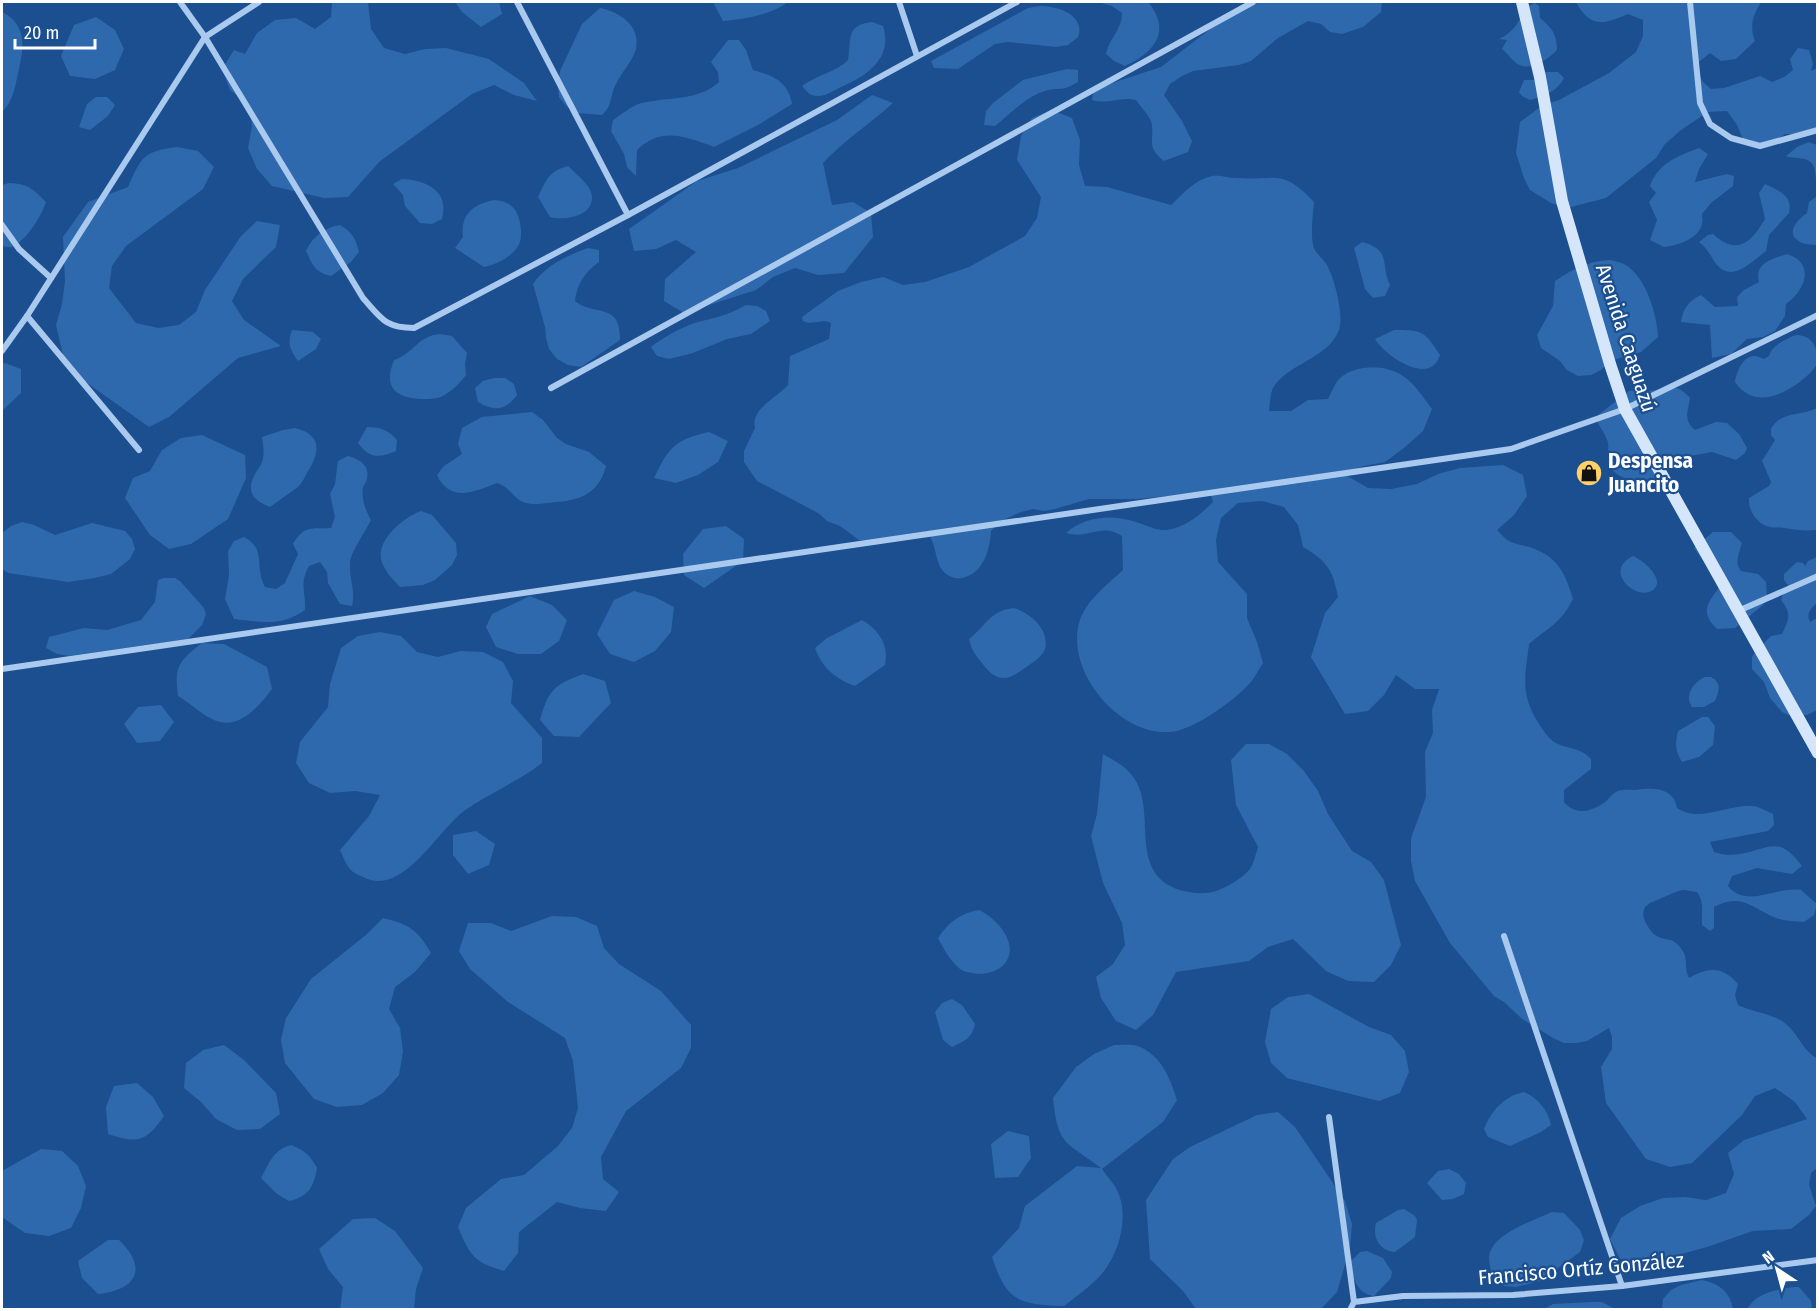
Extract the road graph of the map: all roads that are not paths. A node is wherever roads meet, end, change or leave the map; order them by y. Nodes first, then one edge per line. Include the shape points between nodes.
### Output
1 (180, 2) edge
2 (259, 2) edge
3 (517, 2) edge
4 (899, 2) edge
5 (1017, 2) edge
6 (1253, 2) edge
7 (1522, 2) edge
8 (1690, 2) edge
9 (205, 37) junction
10 (917, 56) junction
11 (1818, 130) edge
12 (628, 215) junction
13 (2, 225) edge
14 (51, 278) junction
15 (1818, 315) edge
16 (27, 316) junction
17 (2, 351) edge
18 (551, 388) dead end
19 (1625, 409) junction
20 (139, 450) dead end
21 (1818, 576) edge
22 (1738, 611) junction
23 (2, 669) edge
24 (1818, 753) edge
25 (1504, 936) dead end
26 (1329, 1117) dead end
27 (1818, 1260) edge
28 (1622, 1286) junction
29 (1354, 1302) junction
30 (1350, 1310) edge

1 - 9 street
2 - 9 street
3 - 12 street
4 - 10 street
5 - 10 street
6 - 18 street
7 - 19 street, Avenida Caaguazú via 1563,201
8 - 11 street via 1700,103 1710,124 1731,138 1760,146
9 - 12 street via 363,298 382,320 398,328 414,328
9 - 14 street
10 - 12 street
13 - 14 street via 19,249
14 - 16 street
15 - 19 street
16 - 17 street
16 - 20 street
19 - 22 street, Avenida Caaguazú
19 - 23 street via 1511,449
21 - 22 street
22 - 24 street, Avenida Caaguazú
25 - 28 street
26 - 29 street
27 - 28 street, Francisco Ortíz González
28 - 29 street, Francisco Ortíz González via 1513,1295 1403,1296
29 - 30 street

